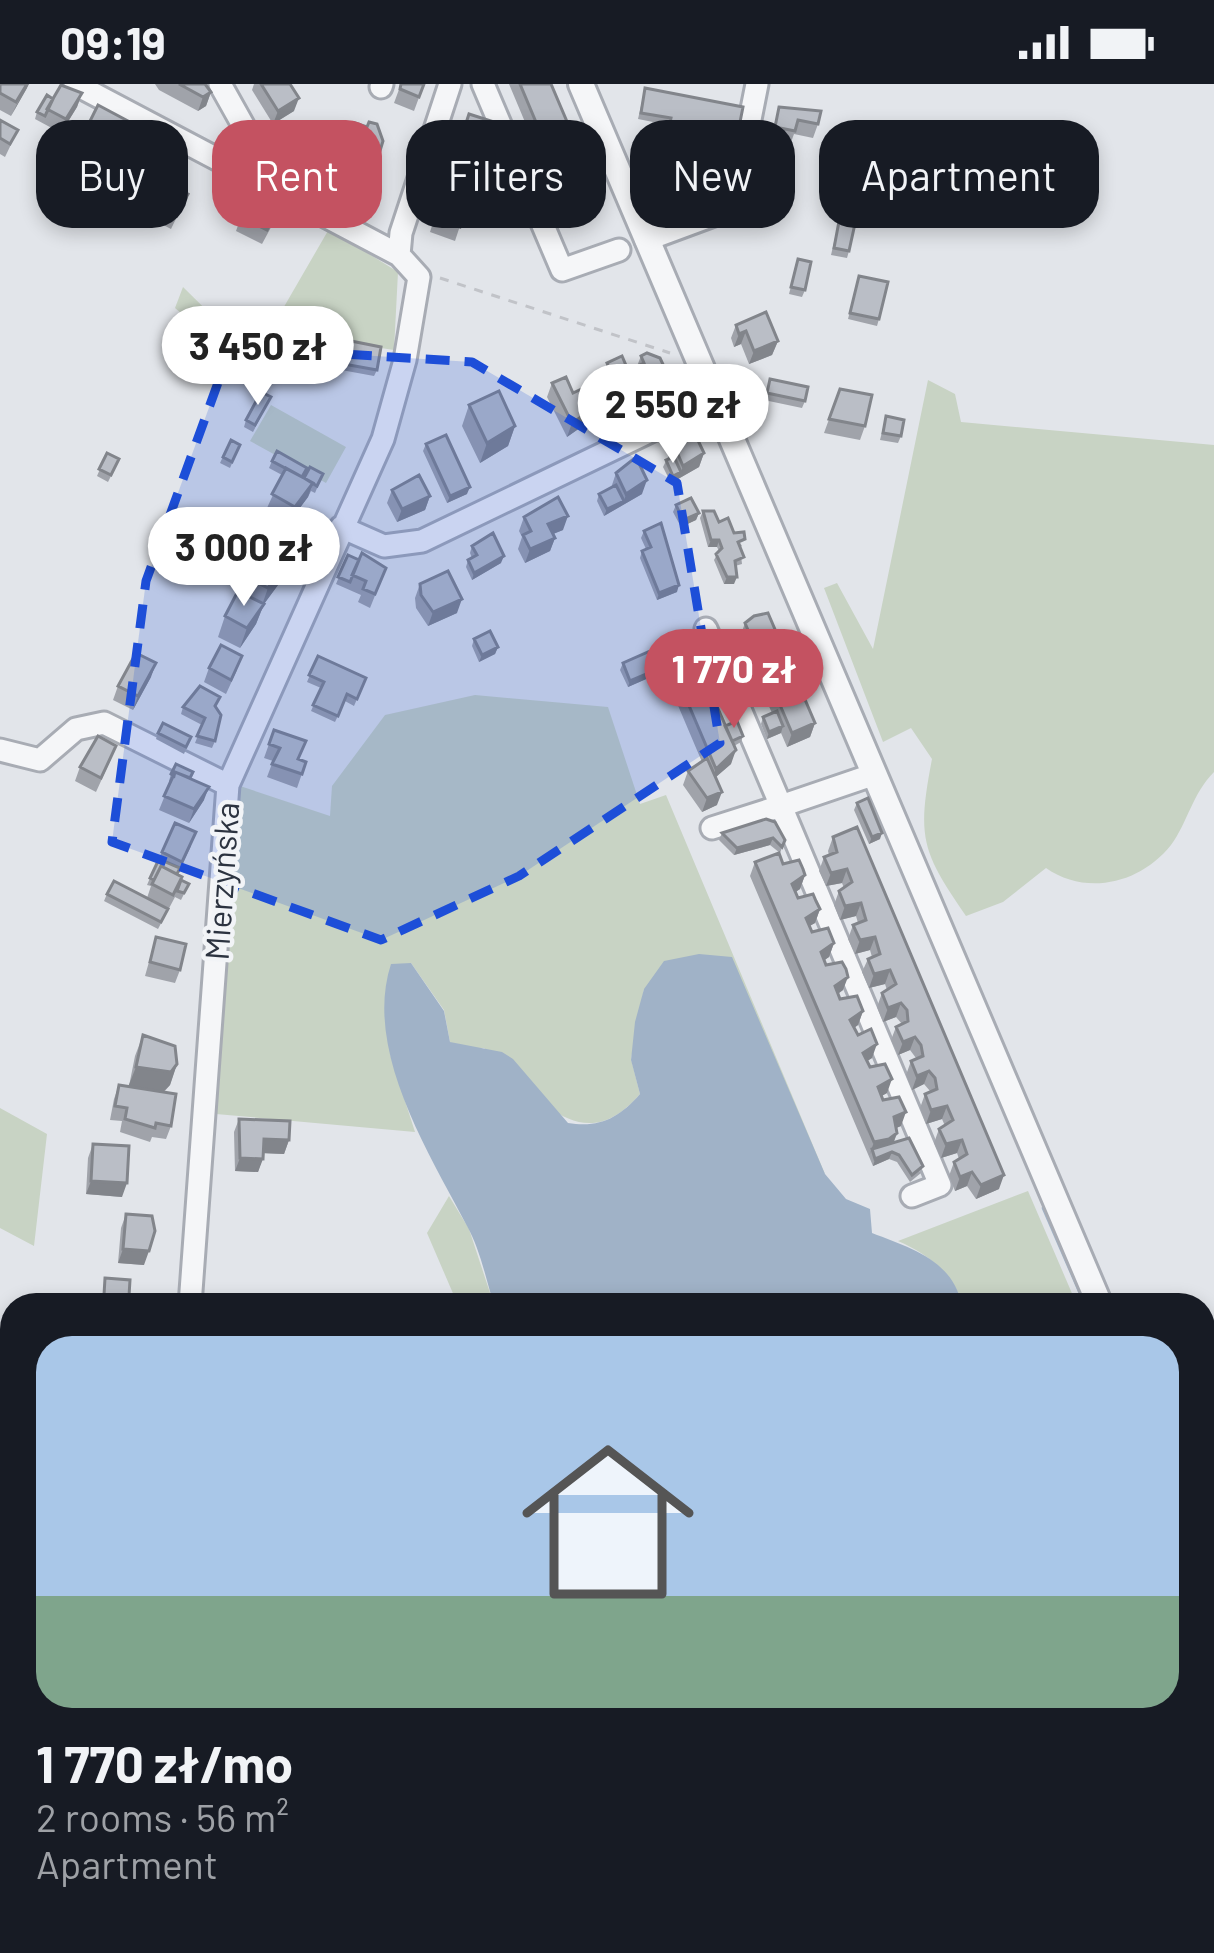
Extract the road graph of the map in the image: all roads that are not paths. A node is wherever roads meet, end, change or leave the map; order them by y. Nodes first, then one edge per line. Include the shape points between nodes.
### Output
1 (75, 84) edge
2 (220, 84) edge
3 (450, 84) edge
4 (483, 84) edge
5 (581, 84) edge
6 (758, 84) edge
7 (240, 120) edge
8 (212, 158) edge
9 (347, 228) edge
10 (646, 240) junction
11 (619, 250) dead end
12 (399, 255) junction
13 (714, 393) junction
14 (341, 527) junction
15 (706, 629) dead end
16 (0, 750) edge
17 (875, 774) junction
18 (228, 785) junction
19 (781, 806) junction
20 (712, 828) dead end
21 (912, 1196) dead end
22 (191, 1293) edge
23 (1095, 1293) edge

1 - 8 street
2 - 7 street
3 - 12 street
4 - 11 street via 562,270
5 - 10 street
6 - 10 street via 734,200
9 - 12 street
10 - 13 street
12 - 14 street, Mierzyńska via 418,277 394,403
13 - 14 street via 422,541 384,546
13 - 17 street
14 - 18 street, Mierzyńska
15 - 19 street
16 - 18 street via 40,760 76,730 104,723
17 - 19 street
17 - 23 street
18 - 22 street, Mierzyńska
19 - 20 street
19 - 21 street via 940,1185

